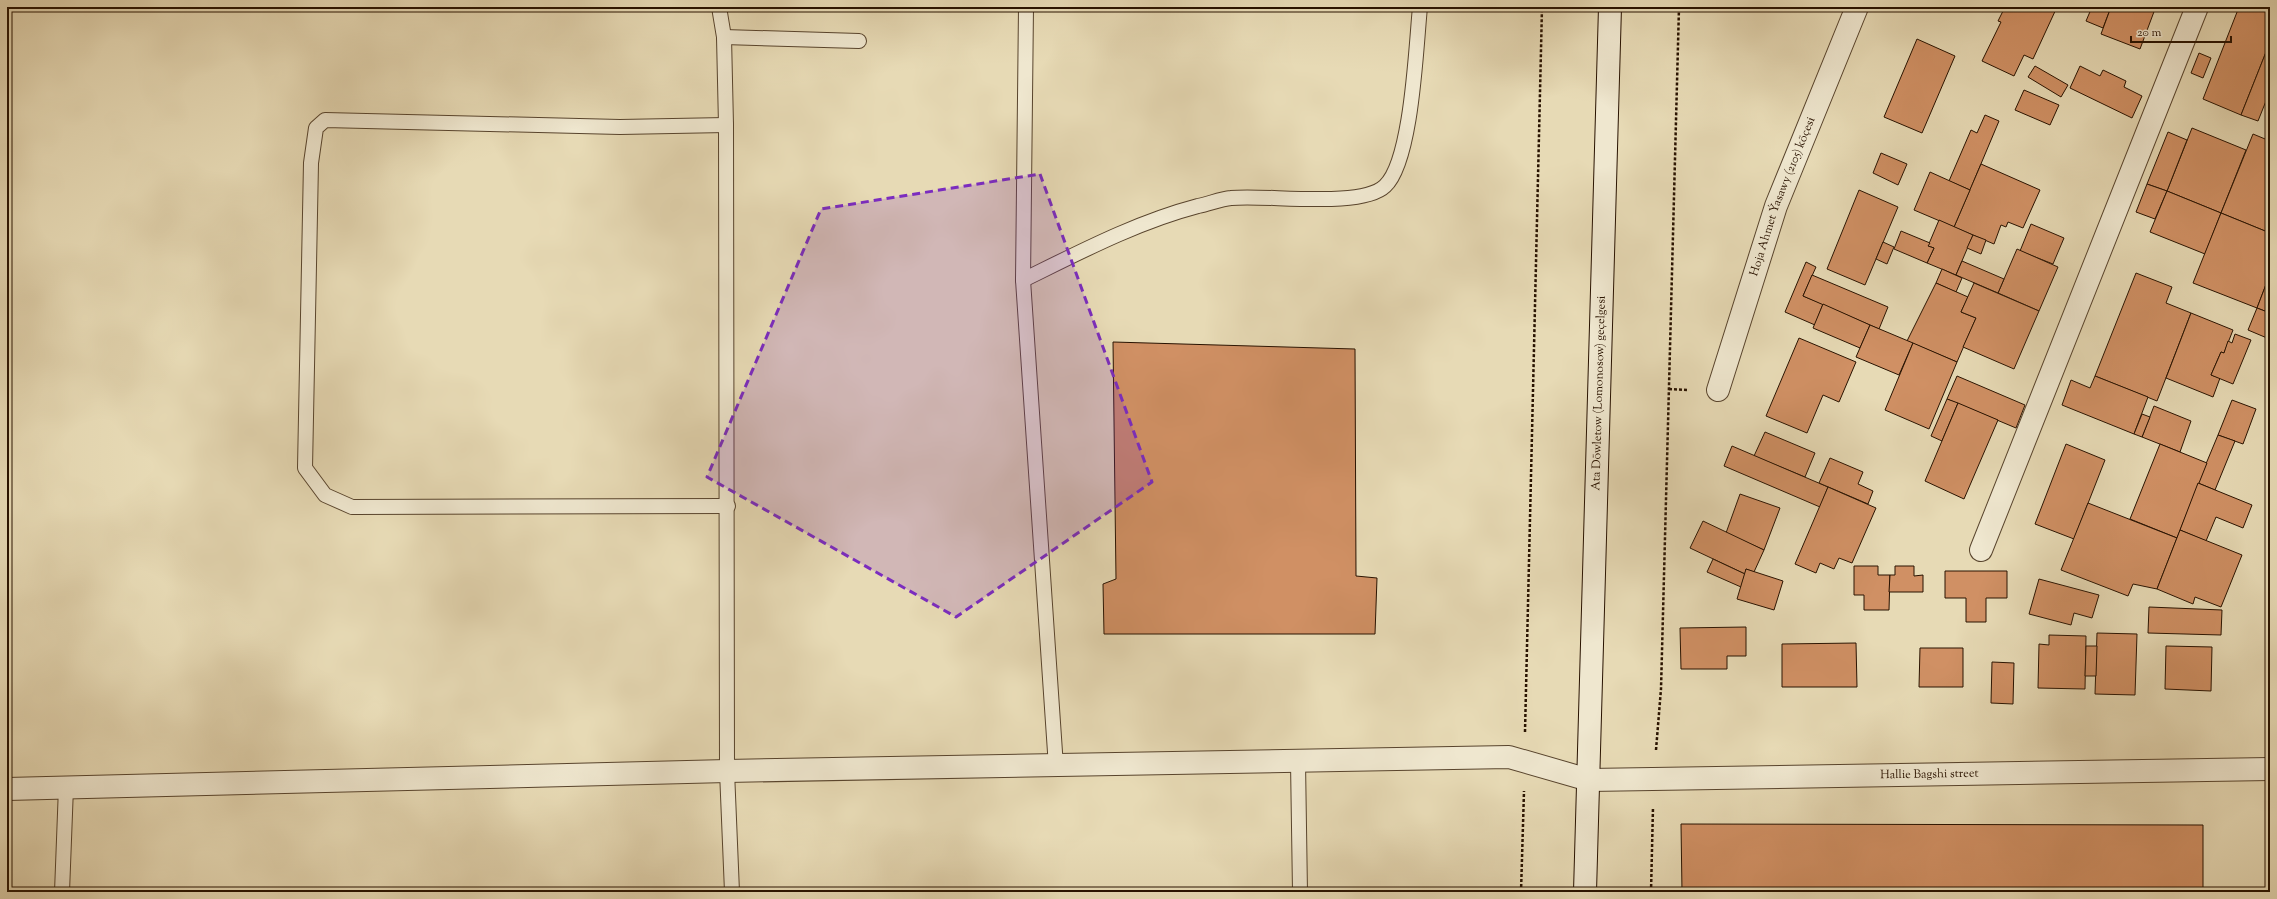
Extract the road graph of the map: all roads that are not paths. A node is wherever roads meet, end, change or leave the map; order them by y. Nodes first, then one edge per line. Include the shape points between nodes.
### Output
1 (719, 7) edge
2 (1026, 7) edge
3 (1420, 7) edge
4 (1610, 7) edge
5 (1857, 7) edge
6 (2197, 7) edge
7 (724, 37) junction
8 (858, 41) dead end
9 (726, 125) junction
10 (1023, 280) junction
11 (1718, 390) dead end
12 (728, 506) junction
13 (1981, 550) dead end
14 (1298, 762) junction
15 (1056, 766) junction
16 (2270, 769) edge
17 (727, 771) junction
18 (1589, 780) junction
19 (66, 787) junction
20 (7, 789) edge
21 (62, 892) edge
22 (732, 892) edge
23 (1300, 892) edge
24 (1585, 892) edge

1 - 7 lane
2 - 10 lane
3 - 10 lane via 1407,123 1398,165 1385,186 1368,194 1342,198 1231,198 1187,209 1114,235
4 - 18 street, Ata Döwletow (Lomonosow) geçelgesi
5 - 11 street, Hoja Ahmet Ýasawy (2105) köçesi via 1776,206
6 - 13 street
7 - 8 lane
7 - 9 lane
9 - 12 lane
9 - 12 lane via 620,127 325,120 316,128 312,163 306,468 325,495 352,507
10 - 15 lane
12 - 17 lane
14 - 15 street, Hallie Bagshi street
14 - 18 street, Hallie Bagshi street via 1509,757
14 - 23 lane
15 - 17 street, Hallie Bagshi street
16 - 18 street, Hallie Bagshi street
17 - 19 street, Hallie Bagshi street
17 - 22 lane
18 - 24 street
19 - 20 street, Hallie Bagshi street
19 - 21 lane

